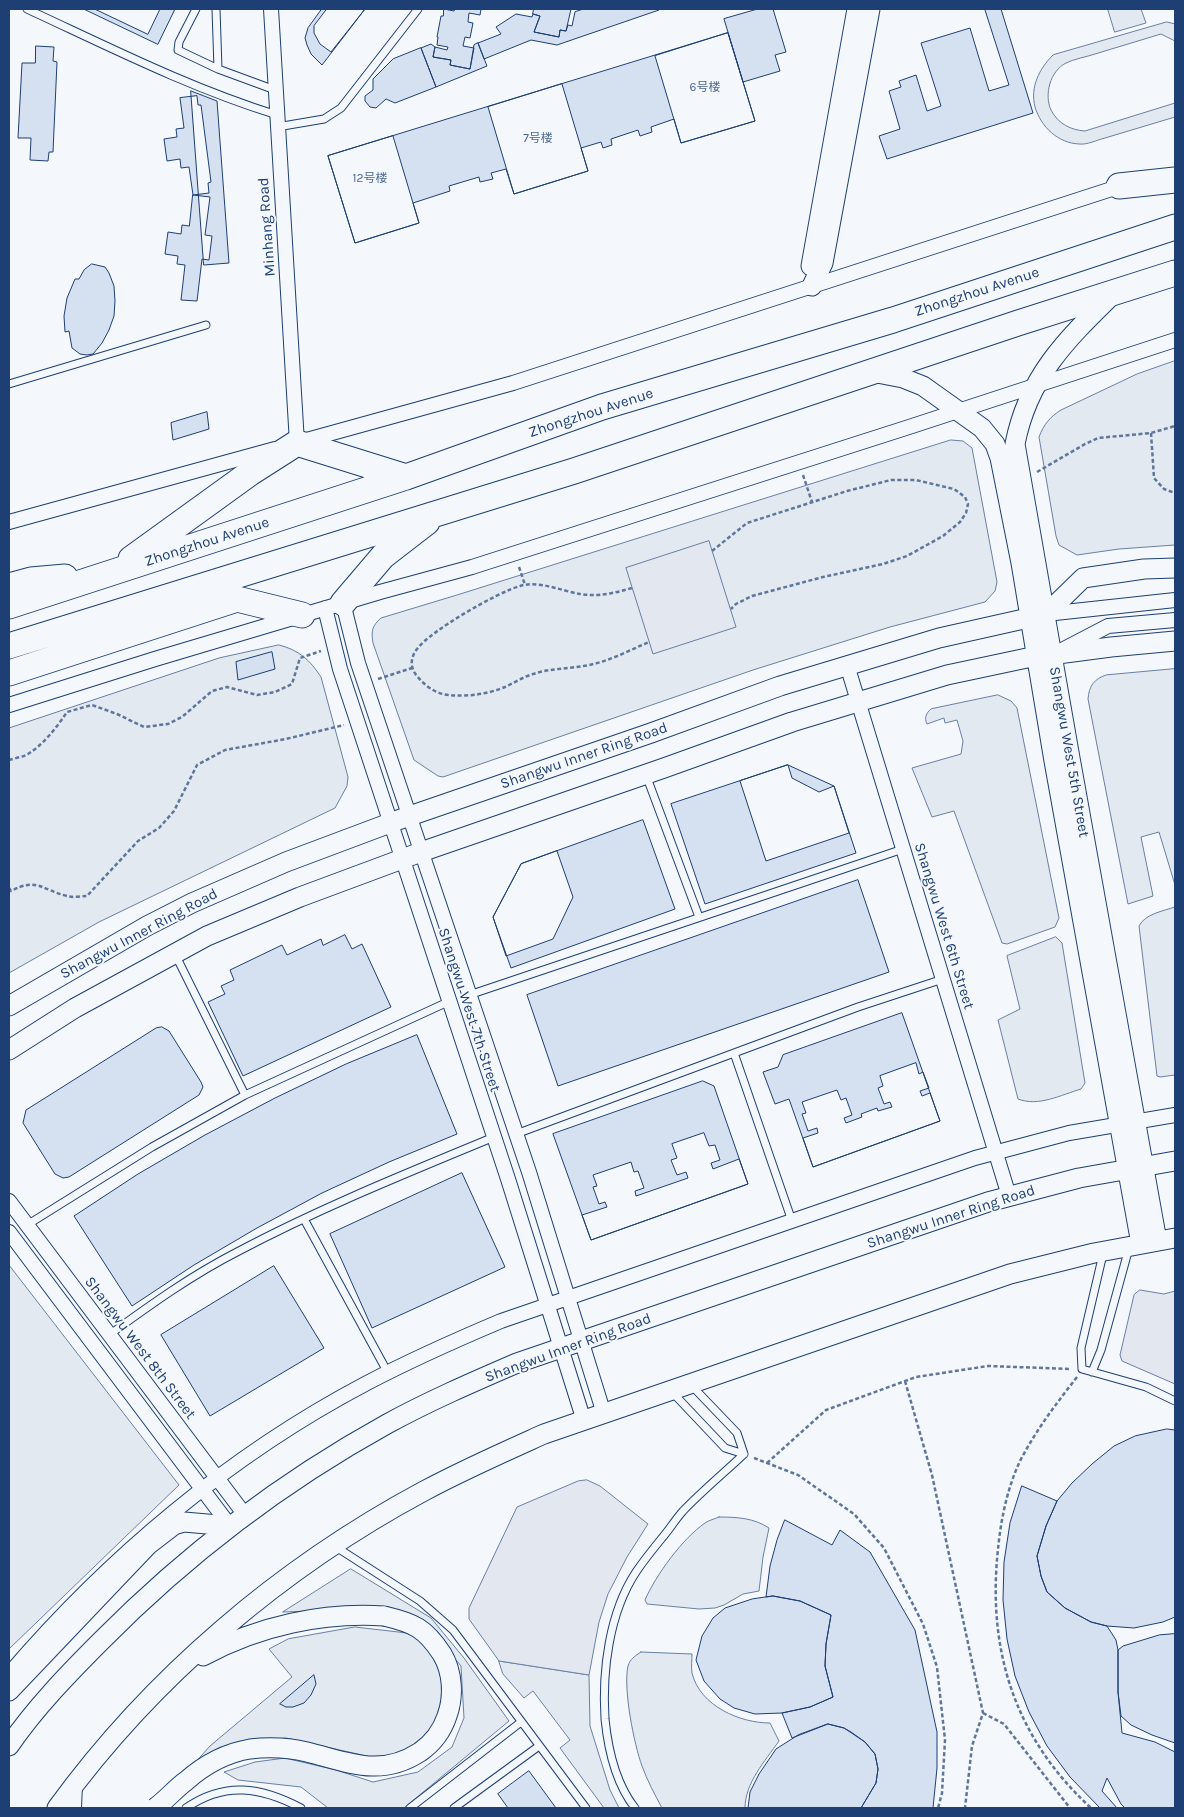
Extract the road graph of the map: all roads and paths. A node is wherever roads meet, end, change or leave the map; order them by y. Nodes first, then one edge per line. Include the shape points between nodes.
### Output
1 (27, 9) edge
2 (196, 9) edge
3 (216, 9) edge
4 (271, 9) edge
5 (418, 9) edge
6 (857, 9) edge
7 (870, 9) edge
8 (218, 69) junction
9 (276, 90) junction
10 (277, 121) junction
11 (1175, 168) edge
12 (1175, 180) edge
13 (1119, 186) junction
14 (1175, 228) edge
15 (1175, 273) edge
16 (812, 286) junction
17 (1114, 293) junction
18 (206, 325) dead end
19 (1175, 340) edge
20 (872, 372) junction
21 (9, 384) edge
22 (1036, 386) junction
23 (959, 411) junction
24 (1175, 426) edge
25 (1151, 433) junction
26 (297, 443) junction
27 (799, 463) junction
28 (406, 477) junction
29 (1022, 479) junction
30 (1175, 493) edge
31 (812, 502) junction
32 (441, 512) junction
33 (9, 522) edge
34 (712, 551) dead end
35 (514, 553) junction
36 (1175, 568) edge
37 (113, 572) junction
38 (525, 585) junction
39 (9, 586) edge
40 (632, 588) dead end
41 (1175, 600) edge
42 (9, 606) edge
43 (323, 609) junction
44 (730, 609) dead end
45 (1038, 616) junction
46 (1175, 620) edge
47 (1175, 641) edge
48 (649, 642) dead end
49 (9, 646) edge
50 (334, 647) junction
51 (1044, 656) junction
52 (847, 665) junction
53 (412, 668) junction
54 (9, 673) edge
55 (365, 684) junction
56 (858, 701) junction
57 (9, 706) edge
58 (357, 722) junction
59 (9, 760) edge
60 (646, 774) junction
61 (409, 816) junction
62 (391, 823) junction
63 (903, 849) junction
64 (421, 852) junction
65 (402, 858) junction
66 (9, 888) edge
67 (699, 917) junction
68 (175, 954) junction
69 (943, 980) junction
70 (469, 995) junction
71 (450, 1001) junction
72 (9, 1006) edge
73 (9, 1050) edge
74 (734, 1053) junction
75 (245, 1096) junction
76 (1175, 1115) edge
77 (1128, 1123) junction
78 (516, 1134) junction
79 (494, 1137) junction
80 (996, 1152) junction
81 (1175, 1161) edge
82 (1136, 1168) junction
83 (1009, 1196) junction
84 (9, 1201) edge
85 (304, 1218) junction
86 (792, 1221) junction
87 (27, 1225) junction
88 (9, 1232) edge
89 (1151, 1242) edge
90 (1104, 1251) junction
91 (568, 1298) junction
92 (548, 1305) junction
93 (109, 1335) junction
94 (582, 1342) junction
95 (561, 1349) junction
96 (1082, 1369) junction
97 (1092, 1372) junction
98 (388, 1373) junction
99 (905, 1381) junction
100 (691, 1385) junction
101 (672, 1391) junction
102 (1175, 1401) edge
103 (604, 1414) junction
104 (584, 1421) junction
105 (744, 1454) junction
106 (767, 1463) junction
107 (217, 1478) junction
108 (202, 1490) junction
109 (237, 1521) junction
110 (334, 1545) junction
111 (180, 1668) junction
112 (9, 1678) edge
113 (983, 1713) junction
114 (521, 1722) junction
115 (9, 1746) edge
116 (539, 1746) junction
117 (74, 1784) junction
118 (57, 1808) edge
119 (74, 1808) edge
120 (154, 1808) edge
121 (186, 1808) edge
122 (301, 1808) edge
123 (410, 1808) edge
124 (454, 1808) edge
125 (586, 1808) edge
126 (635, 1808) edge
127 (938, 1808) edge
128 (965, 1808) edge
129 (1070, 1808) edge
130 (1091, 1808) edge

1 - 10 lane
2 - 8 lane via 178,50
3 - 8 lane
4 - 9 street, Minhang Road
5 - 10 lane via 341,108 324,119
6 - 16 street via 810,261
7 - 16 street via 823,263
8 - 9 lane
9 - 10 street, Minhang Road
10 - 26 street, Minhang Road
11 - 13 street
12 - 13 highway
13 - 16 street
14 - 28 highway, Zhongzhou Avenue via 893,320 602,407
15 - 17 highway
16 - 26 street via 513,383
17 - 20 highway
17 - 22 street, Shangwu West 5th Street via 1058,351
18 - 21 lane
19 - 22 street
20 - 23 street, Shangwu West 5th Street via 924,386
20 - 32 highway
22 - 23 street
22 - 29 street, Shangwu West 5th Street via 1019,425 1015,444
23 - 27 street
23 - 45 street, Shangwu West 5th Street via 982,428 995,444
24 - 25 path
25 - 29 path via 1098,438
25 - 30 path via 1154,478 1164,489
26 - 28 highway
26 - 33 street
26 - 37 highway
27 - 31 path
27 - 35 street
28 - 37 highway, Zhongzhou Avenue
29 - 45 street, Shangwu West 5th Street
31 - 34 path via 747,523
31 - 44 path via 891,480 916,480 954,488 968,504 960,522 943,536 907,556 752,596
32 - 43 highway via 382,556
32 - 49 highway
35 - 38 path
35 - 43 street
36 - 45 street via 1083,578
37 - 39 highway via 31,580
37 - 42 highway, Zhongzhou Avenue
38 - 40 path via 602,595
38 - 53 path via 476,607 431,636 416,649
41 - 45 street
43 - 50 street, Shangwu West 7th Street
43 - 54 highway via 237,599
43 - 55 street, Shangwu West 7th Street
43 - 57 street
45 - 51 street, Shangwu West 5th Street
45 - 52 street, Shangwu Inner Ring Road via 939,638
46 - 51 street via 1108,626
47 - 51 street
48 - 53 path via 611,659 533,674 504,687 469,695 448,695 434,690 425,685
50 - 58 street, Shangwu West 7th Street
50 - 59 path via 300,658 292,684 275,692 257,695 227,686 212,692 182,717 168,724 144,727 92,705 67,712 51,734 27,755
51 - 56 street via 947,675
51 - 77 street, Shangwu West 5th Street
52 - 56 street, Shangwu West 6th Street
52 - 61 street, Shangwu Inner Ring Road
53 - 55 path
55 - 61 street, Shangwu West 7th Street
56 - 60 street
56 - 63 street, Shangwu West 6th Street
58 - 62 street, Shangwu West 7th Street
58 - 66 path via 225,750 197,765 174,811 160,828 138,841 87,896 70,897 32,883 11,891
60 - 64 street
60 - 67 lane
61 - 62 street, Shangwu Inner Ring Road
61 - 64 street, Shangwu West 7th Street
62 - 65 street, Shangwu West 7th Street
62 - 72 street, Shangwu Inner Ring Road via 286,862 192,903
63 - 67 lane
63 - 69 street, Shangwu West 6th Street
64 - 65 street
64 - 70 street, Shangwu West 7th Street
65 - 68 street via 291,900 207,936
65 - 71 street, Shangwu West 7th Street
67 - 70 lane
68 - 73 street via 75,1008
68 - 75 lane
69 - 74 lane via 858,1007
69 - 80 street, Shangwu West 6th Street
70 - 78 street, Shangwu West 7th Street
71 - 75 lane
71 - 79 street, Shangwu West 7th Street
74 - 78 lane
74 - 86 lane
75 - 87 lane via 152,1147
76 - 77 street
77 - 80 street via 1069,1133
77 - 82 street, Shangwu West 5th Street
78 - 91 street, Shangwu West 7th Street
79 - 85 lane
79 - 92 street, Shangwu West 7th Street
80 - 83 street, Shangwu West 6th Street
80 - 86 street
81 - 82 street, Shangwu Inner Ring Road
82 - 83 street, Shangwu Inner Ring Road via 1079,1178
82 - 89 street, Shangwu West 5th Street
83 - 94 street, Shangwu Inner Ring Road
84 - 87 street, Shangwu West 8th Street
85 - 93 lane via 236,1252 169,1292
85 - 98 lane
86 - 91 street
87 - 93 street, Shangwu West 8th Street
88 - 108 street
89 - 90 street
89 - 97 lane
90 - 96 lane via 1081,1348
90 - 100 street via 1010,1274
91 - 92 street
91 - 94 street, Shangwu West 7th Street
92 - 95 street, Shangwu West 7th Street
92 - 98 street via 501,1321
93 - 107 street, Shangwu West 8th Street
94 - 95 street, Shangwu Inner Ring Road
94 - 103 street, Shangwu West 7th Street
95 - 104 street, Shangwu West 7th Street
95 - 109 street, Shangwu Inner Ring Road via 517,1363 388,1424 314,1467
96 - 97 lane
96 - 99 path via 988,1366
96 - 130 path via 1040,1425 1009,1490 1001,1522 995,1607 1001,1656 1011,1692 1028,1729 1043,1753
97 - 102 lane via 1146,1387
98 - 107 street via 306,1419
99 - 106 path via 826,1410
99 - 113 path via 932,1475
100 - 101 street
100 - 105 lane via 736,1433
101 - 103 street
101 - 105 lane via 725,1448
103 - 104 street
104 - 110 street via 544,1434 480,1462
105 - 106 path
105 - 126 lane via 682,1512 635,1573 614,1624 606,1656 604,1689 607,1740 620,1782
106 - 127 path via 798,1475 854,1514 884,1548 923,1624 937,1667 945,1740
107 - 108 street
107 - 109 street, Shangwu West 8th Street
108 - 109 street
108 - 112 street via 142,1538 97,1580 46,1632
109 - 112 street via 174,1525 148,1545 105,1590
109 - 115 street, Shangwu Inner Ring Road via 172,1572 128,1613
110 - 111 street via 286,1578
110 - 114 lane via 420,1601 453,1630
111 - 117 street
111 - 120 street, bridge via 223,1645 292,1622 328,1617 384,1616 420,1628 433,1641 446,1661 452,1694 450,1709 438,1735 426,1748 402,1761 379,1767 349,1764 305,1751 260,1748 227,1755 202,1769
113 - 128 path via 972,1746
113 - 129 path via 1004,1724
114 - 116 lane
114 - 123 lane
116 - 124 lane
116 - 125 lane
117 - 118 street
117 - 119 street
121 - 122 lane via 212,1794 231,1789 256,1790

